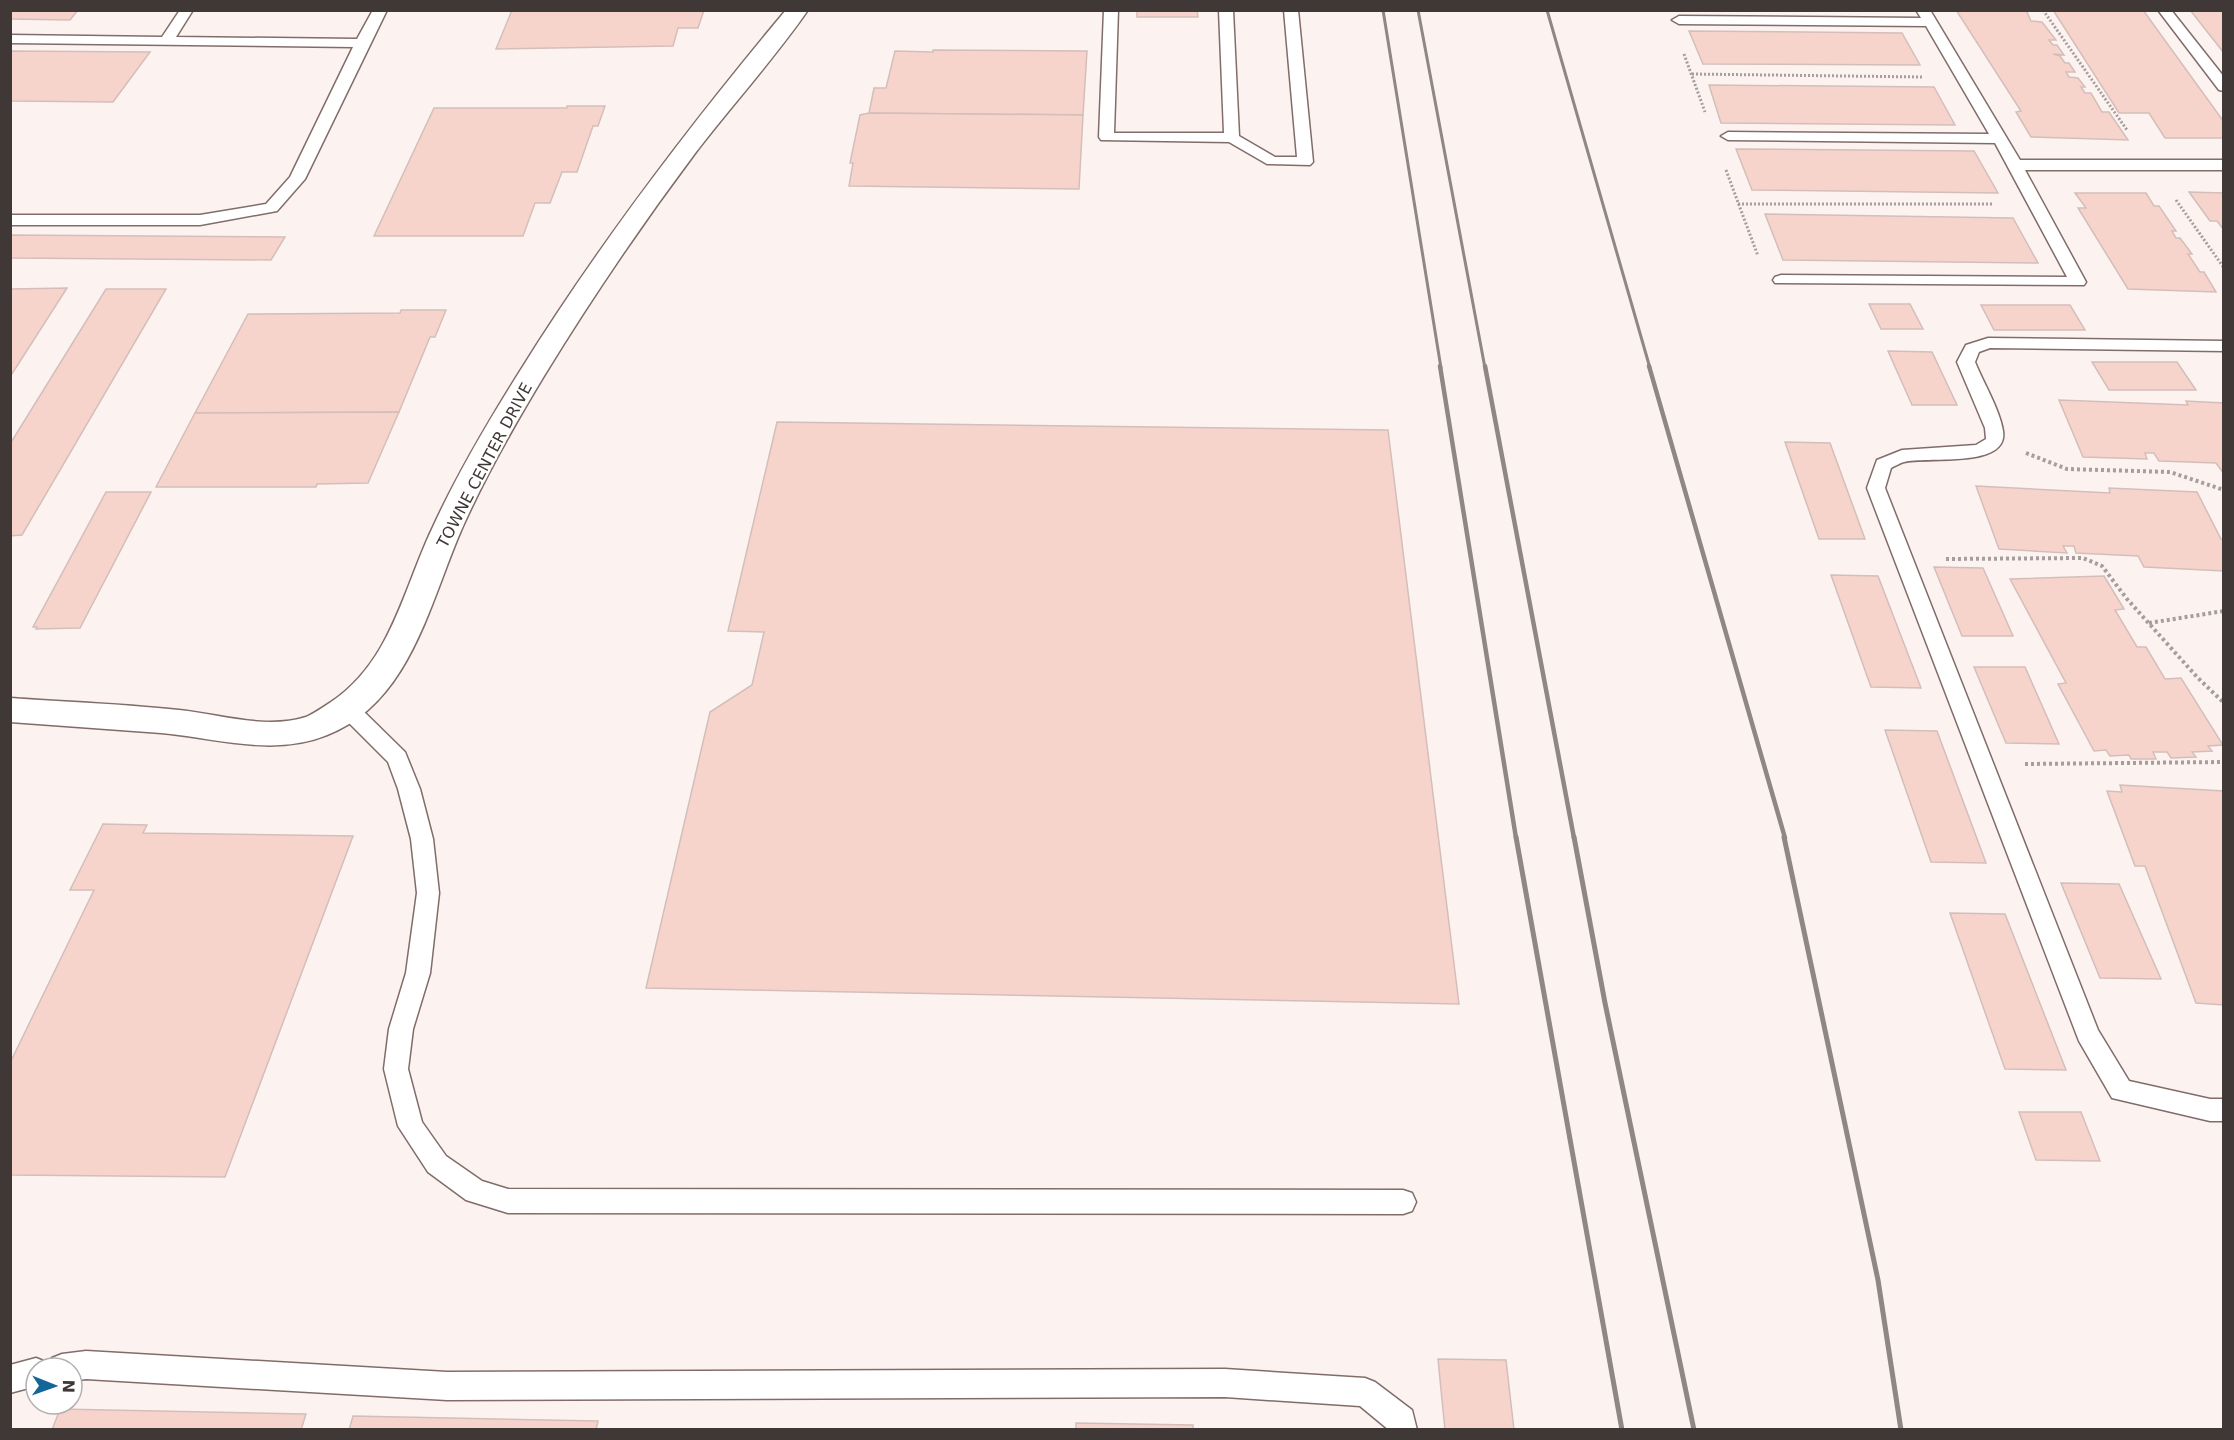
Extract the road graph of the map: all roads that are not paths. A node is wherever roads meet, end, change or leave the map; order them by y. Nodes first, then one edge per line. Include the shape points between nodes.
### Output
1 (187, 10) edge
2 (380, 10) edge
3 (798, 10) edge
4 (1111, 10) edge
5 (1226, 10) edge
6 (1291, 10) edge
7 (2164, 10) edge
8 (1927, 16) edge
9 (1679, 20) dead end
10 (10, 39) edge
11 (166, 41) junction
12 (362, 43) junction
13 (2223, 87) edge
14 (1728, 136) dead end
15 (1232, 138) junction
16 (1999, 139) junction
17 (2015, 165) junction
18 (2223, 165) edge
19 (10, 220) edge
20 (1780, 280) dead end
21 (2223, 346) edge
22 (348, 709) junction
23 (10, 710) edge
24 (2223, 1110) edge
25 (1403, 1202) dead end
26 (84, 1365) edge
27 (1403, 1430) edge

1 - 11 lane
2 - 12 lane
3 - 22 street, TOWNE CENTER DRIVE via 682,153 560,326 445,533 404,641 379,680
4 - 15 lane via 1106,137
5 - 15 lane
6 - 15 lane via 1305,162 1272,161
7 - 13 lane
8 - 9 lane
8 - 16 lane
10 - 11 lane
11 - 12 lane
12 - 19 lane via 297,179 271,208 200,220
14 - 16 lane
16 - 17 lane
17 - 18 lane
17 - 20 lane via 2078,282
21 - 24 lane via 1988,343 1972,349 1966,362 1994,428 1995,441 1980,451 1902,456 1883,464 1876,488 2088,1034 2121,1090
22 - 23 street, TOWNE CENTER DRIVE via 313,728 277,734
22 - 25 lane via 397,758 410,789 422,839 428,893 418,973 401,1029 396,1068 411,1126 437,1164 476,1191 508,1201
26 - 27 lane via 447,1386 1225,1383 1365,1392 1402,1420

